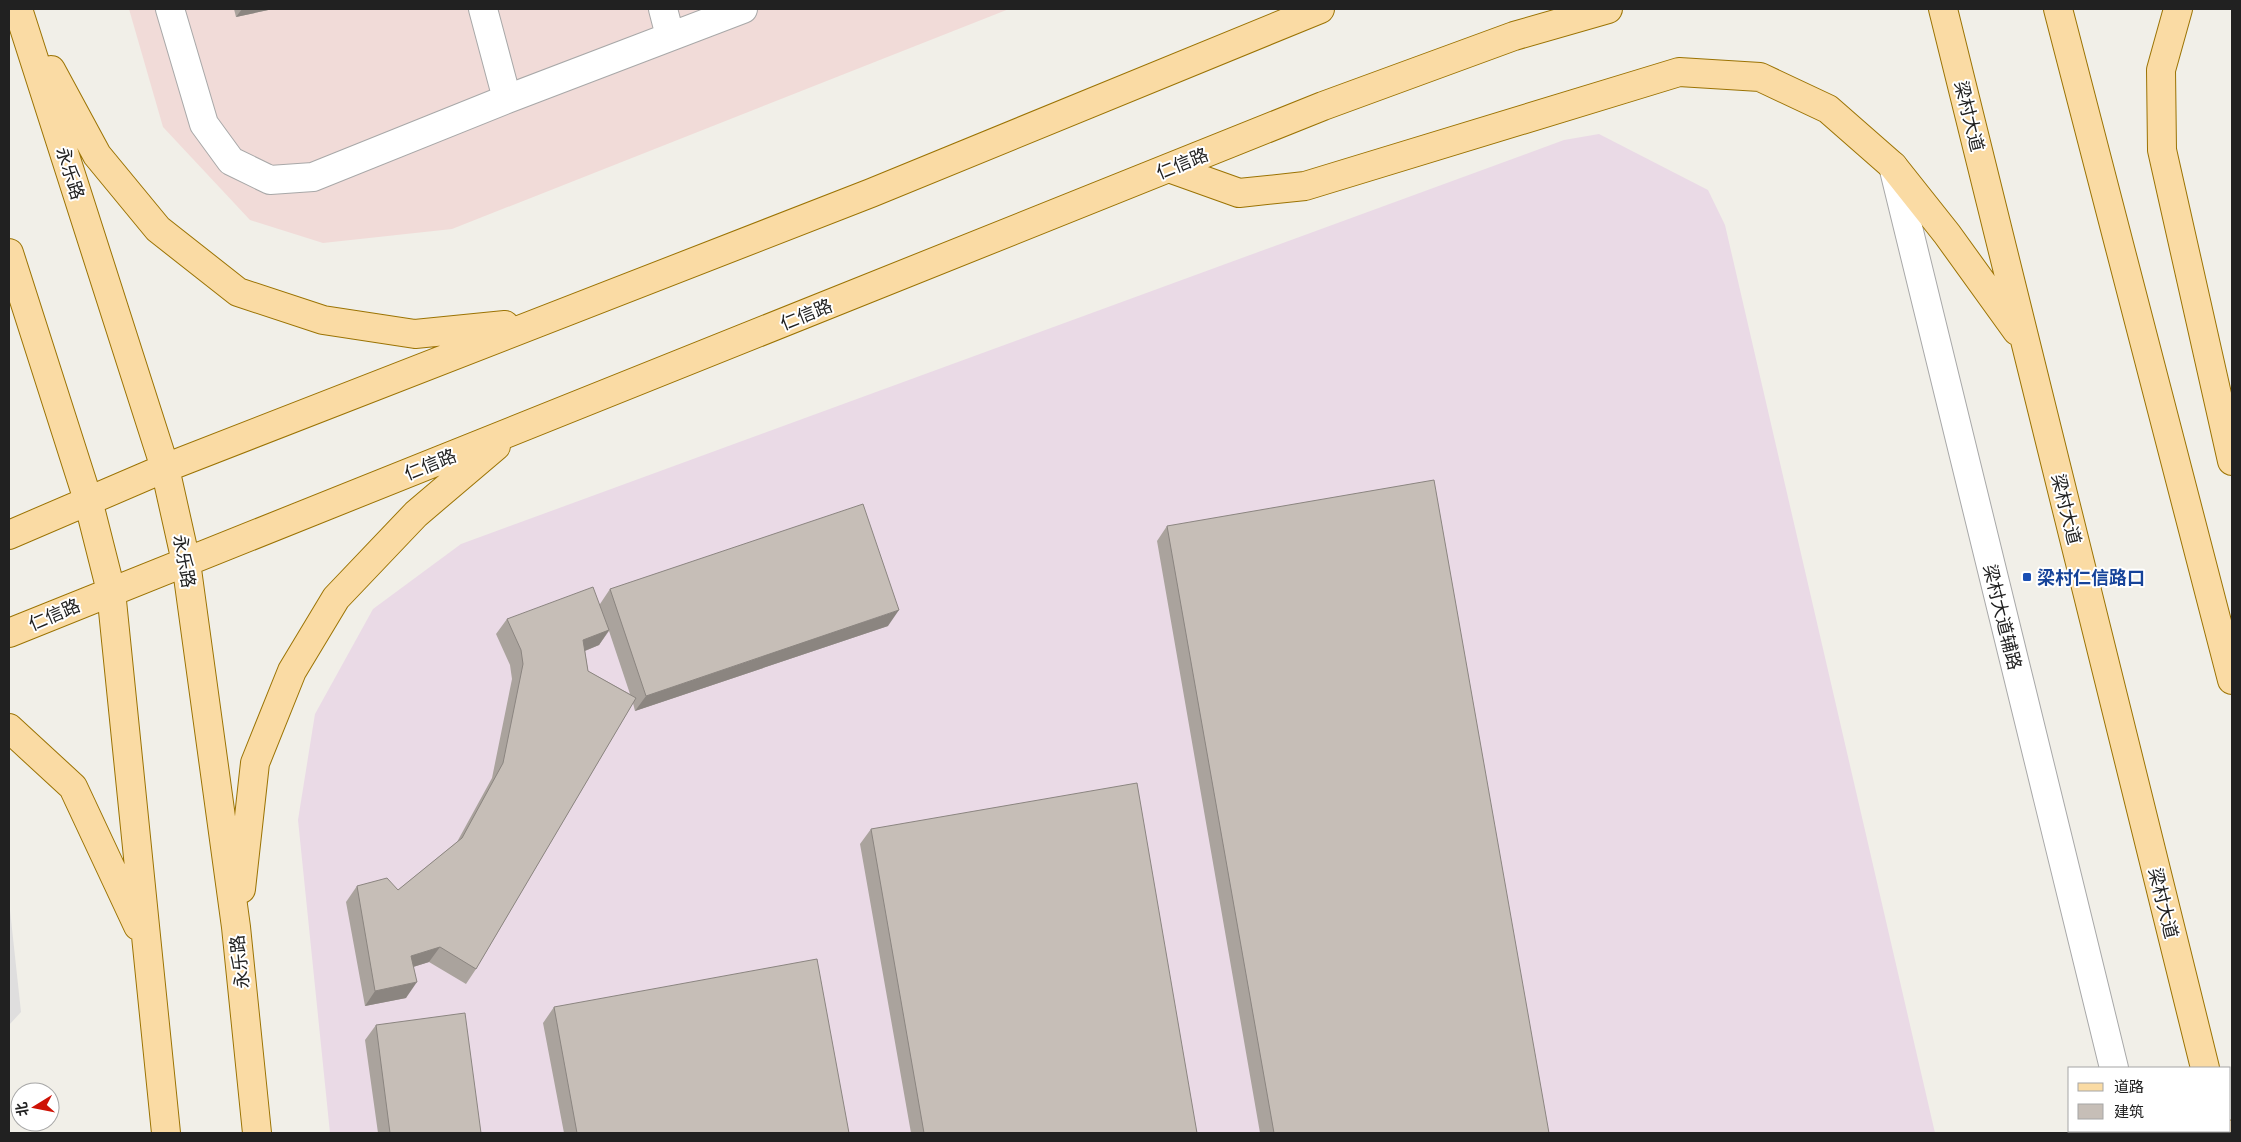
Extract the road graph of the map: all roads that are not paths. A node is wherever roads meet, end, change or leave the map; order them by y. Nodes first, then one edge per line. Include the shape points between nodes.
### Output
1 (170, 9) edge
2 (483, 9) edge
3 (663, 9) edge
4 (743, 9) edge
5 (1320, 9) edge
6 (1608, 9) edge
7 (1943, 9) edge
8 (2058, 9) edge
9 (2178, 9) edge
10 (19, 12) edge
11 (670, 36) junction
12 (507, 99) junction
13 (1893, 166) junction
14 (1169, 168) junction
15 (9, 253) edge
16 (538, 322) junction
17 (2026, 343) junction
18 (513, 431) junction
19 (2232, 461) edge
20 (165, 468) junction
21 (88, 500) junction
22 (9, 535) edge
23 (186, 562) junction
24 (111, 591) junction
25 (9, 633) edge
26 (2232, 680) edge
27 (9, 728) edge
28 (236, 927) junction
29 (146, 944) junction
30 (2114, 1067) edge
31 (2205, 1067) edge
32 (166, 1133) edge
33 (257, 1133) edge

1 - 12 street via 204,124 231,161 270,180 313,177
2 - 12 street
3 - 11 street
4 - 11 street
5 - 16 main road via 848,184
6 - 14 main road, 仁信路 via 1505,40 1323,106
7 - 17 main road, 梁村大道
8 - 26 main road
9 - 19 main road via 2161,70 2162,150
10 - 16 main road via 98,155 158,229 238,292 323,320 415,334
10 - 20 main road, 永乐路
11 - 12 street
13 - 14 main road via 1828,109 1760,77 1679,72 1305,186 1239,193
13 - 17 main road
13 - 30 street, 梁村大道辅路
14 - 18 main road, 仁信路
15 - 21 main road
16 - 20 main road
17 - 31 main road, 梁村大道
18 - 23 main road, 仁信路
18 - 28 main road via 416,514 336,598 292,671 256,763
20 - 21 main road
20 - 23 main road, 永乐路
21 - 22 main road
21 - 24 main road
23 - 24 main road, 仁信路
23 - 28 main road, 永乐路
24 - 25 main road, 仁信路
24 - 29 main road
27 - 29 main road via 73,787
28 - 33 main road, 永乐路
29 - 32 main road

